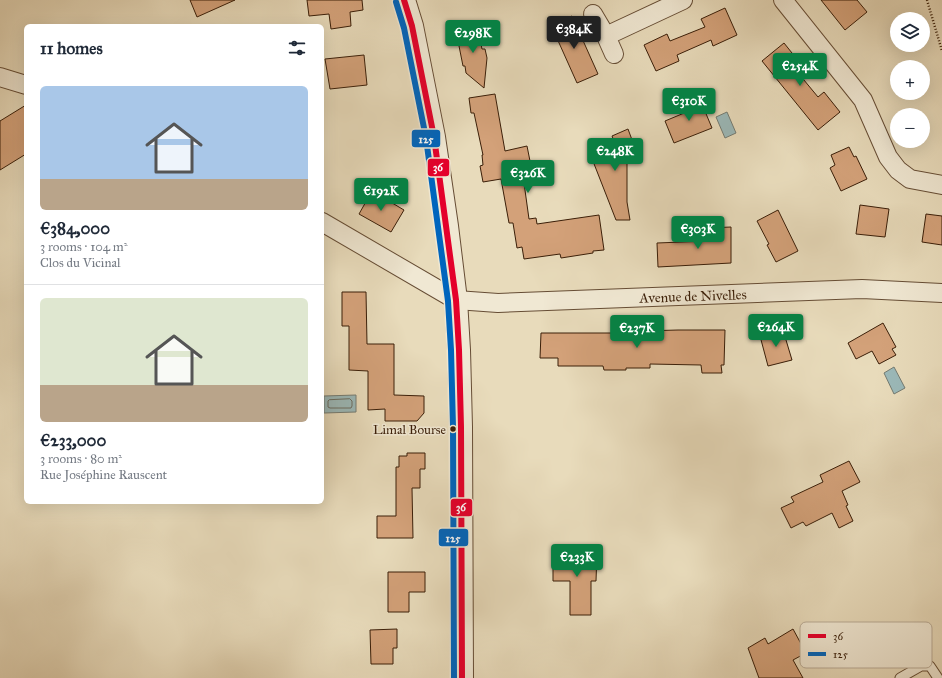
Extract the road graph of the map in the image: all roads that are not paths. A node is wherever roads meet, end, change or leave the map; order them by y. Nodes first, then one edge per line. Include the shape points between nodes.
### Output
1 (404, 0) edge
2 (683, 0) edge
3 (783, 0) edge
4 (592, 14) dead end
5 (606, 36) junction
6 (614, 54) dead end
7 (0, 77) edge
8 (24, 84) edge
9 (942, 185) edge
10 (324, 223) edge
11 (942, 293) edge
12 (456, 300) junction
13 (918, 668) edge
14 (931, 668) edge
15 (462, 678) edge
16 (900, 678) edge
17 (938, 678) edge

1 - 12 street via 412,26 434,138
2 - 5 street
3 - 9 street via 863,100 888,157 898,170 910,179
4 - 5 street
5 - 6 street
7 - 8 street
10 - 12 street, Avenue de Nivelles
11 - 12 street, Avenue de Nivelles via 862,289 498,303
12 - 15 street via 461,427
13 - 16 lane
14 - 17 lane

